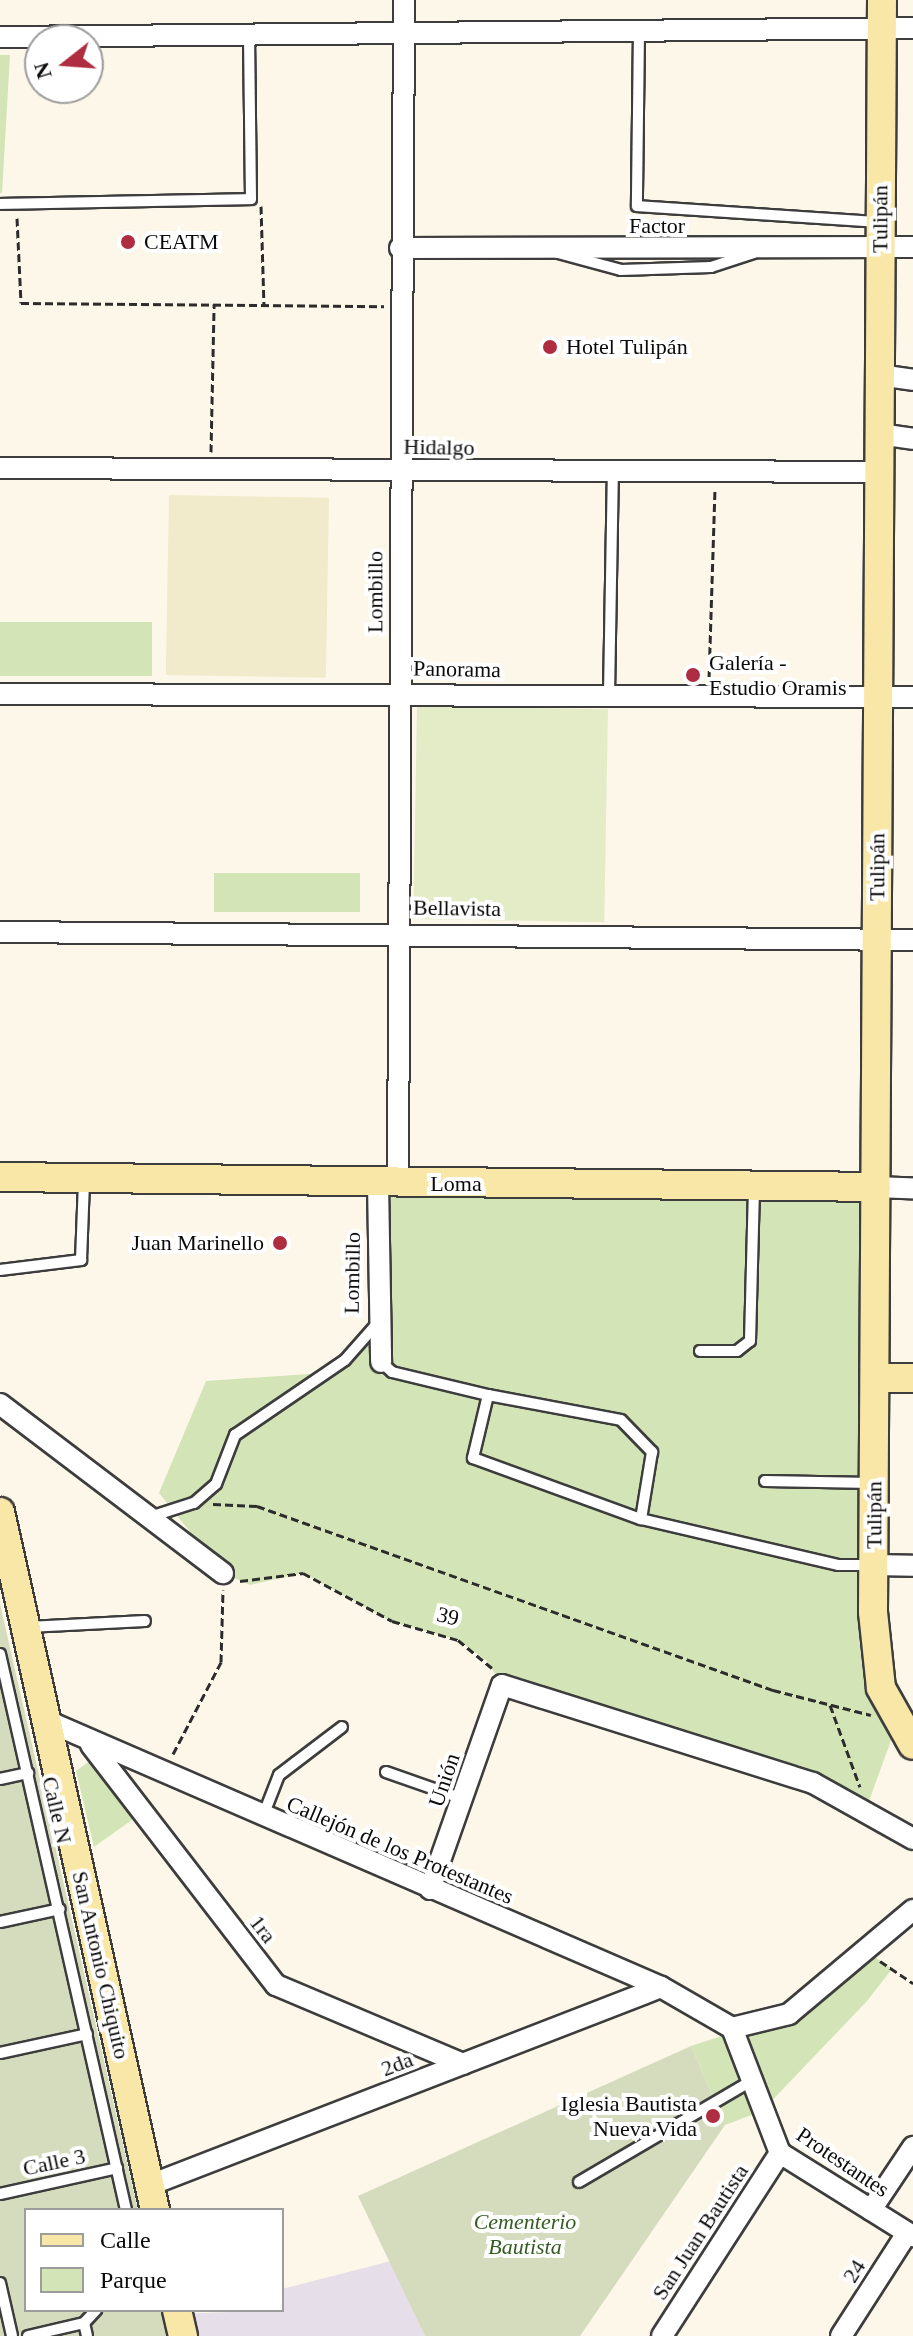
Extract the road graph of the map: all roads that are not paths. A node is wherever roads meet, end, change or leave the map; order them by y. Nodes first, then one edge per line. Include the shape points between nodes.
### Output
1 (404, 0) edge
2 (882, 14) edge
3 (913, 28) edge
4 (639, 31) junction
5 (403, 34) junction
6 (249, 35) junction
7 (0, 37) edge
8 (0, 204) edge
9 (880, 234) junction
10 (913, 247) edge
11 (400, 248) junction
12 (879, 375) junction
13 (913, 380) edge
14 (879, 434) junction
15 (913, 439) edge
16 (0, 468) edge
17 (400, 471) junction
18 (613, 472) junction
19 (878, 472) junction
20 (399, 693) junction
21 (0, 694) edge
22 (609, 695) junction
23 (878, 697) junction
24 (913, 697) edge
25 (398, 931) junction
26 (0, 932) edge
27 (877, 939) junction
28 (913, 940) edge
29 (0, 1177) edge
30 (84, 1182) junction
31 (388, 1184) junction
32 (754, 1186) junction
33 (876, 1187) junction
34 (913, 1188) edge
35 (0, 1270) edge
36 (375, 1326) junction
37 (700, 1351) dead end
38 (381, 1362) joint
39 (875, 1378) junction
40 (913, 1378) edge
41 (488, 1395) junction
42 (0, 1404) edge
43 (765, 1481) dead end
44 (874, 1483) junction
45 (0, 1512) edge
46 (156, 1515) junction
47 (641, 1519) junction
48 (874, 1565) junction
49 (913, 1566) edge
50 (223, 1573) road end
51 (145, 1621) dead end
52 (26, 1627) junction
53 (0, 1654) edge
54 (47, 1721) junction
55 (342, 1727) dead end
56 (904, 1732) edge
57 (88, 1742) junction
58 (386, 1772) dead end
59 (28, 1773) junction
60 (0, 1779) edge
61 (463, 1799) junction
62 (263, 1818) junction
63 (913, 1839) edge
64 (430, 1889) junction
65 (60, 1909) junction
66 (913, 1910) edge
67 (0, 1922) edge
68 (661, 1987) junction
69 (732, 2028) junction
70 (87, 2034) junction
71 (0, 2053) edge
72 (463, 2064) junction
73 (753, 2080) junction
74 (913, 2147) edge
75 (780, 2153) junction
76 (117, 2168) junction
77 (579, 2182) dead end
78 (0, 2194) edge
79 (152, 2198) edge
80 (126, 2208) edge
81 (871, 2210) junction
82 (910, 2234) edge
83 (0, 2283) edge
84 (94, 2312) edge
85 (177, 2312) edge
86 (84, 2323) junction
87 (12, 2336) edge
88 (28, 2336) edge
89 (87, 2336) edge
90 (183, 2336) edge
91 (662, 2336) edge
92 (841, 2336) edge

1 - 5 street, Lombillo
2 - 3 street
2 - 4 street
2 - 9 street, Tulipán
4 - 5 street
4 - 9 lane via 637,206
5 - 6 street
5 - 11 street, Lombillo
6 - 7 street
6 - 8 lane via 251,199
9 - 10 street, Factor
9 - 11 street, Factor via 764,250
9 - 12 street, Tulipán
11 - 17 street, Lombillo
12 - 13 street
12 - 14 street, Tulipán
14 - 15 street
14 - 19 street, Tulipán
16 - 17 street, Hidalgo
17 - 18 street, Hidalgo
17 - 20 street, Lombillo
18 - 19 street, Hidalgo
18 - 22 lane
19 - 23 street, Tulipán
20 - 21 street, Panorama
20 - 22 street, Panorama
20 - 25 street, Lombillo
22 - 23 street, Panorama
23 - 24 street, Panorama
23 - 27 street, Tulipán
25 - 26 street, Bellavista
25 - 27 street, Bellavista
25 - 31 street, Lombillo
27 - 28 street, Bellavista
27 - 33 street, Tulipán
29 - 30 street, Loma
30 - 31 street, Loma
30 - 35 lane via 81,1260
31 - 32 street, Loma
31 - 36 street, Lombillo
32 - 33 street, Loma
32 - 37 lane via 750,1341 737,1351
33 - 34 street, Loma
33 - 39 street, Tulipán
36 - 38 street, Lombillo
36 - 46 lane via 345,1360 235,1435 216,1484 194,1503
38 - 41 lane via 392,1372
39 - 40 street
39 - 44 street, Tulipán
41 - 47 lane via 473,1458
41 - 47 lane via 621,1420 652,1452
42 - 46 street
43 - 44 lane
44 - 48 street, Tulipán
45 - 52 street, San Antonio Chiquito
46 - 50 street
47 - 48 lane via 838,1565
48 - 49 street
48 - 56 street, Tulipán via 881,1688
51 - 52 lane
52 - 54 street, San Antonio Chiquito
53 - 59 lane, Calle N
54 - 57 street, Callejón de los Protestantes
54 - 79 street, San Antonio Chiquito
55 - 62 lane via 279,1775
57 - 62 street, Callejón de los Protestantes
57 - 72 street, 1ra via 276,1985
58 - 61 lane
59 - 60 lane
59 - 65 lane, Calle N
61 - 63 street, Unión via 502,1685 813,1783
61 - 64 street, Unión
62 - 64 street, Callejón de los Protestantes
64 - 68 street, Callejón de los Protestantes
65 - 67 lane
65 - 70 lane, Calle N
66 - 69 street via 789,2014
68 - 69 street, Callejón de los Protestantes
68 - 72 street, 2da
69 - 73 street, Protestantes
70 - 71 lane
70 - 76 lane, Calle N
72 - 79 street, 2da
73 - 75 street, Protestantes
73 - 77 lane
74 - 81 street
75 - 81 street, Protestantes
75 - 91 street, San Juan Bautista
76 - 78 lane, Calle 3
76 - 80 lane, Calle N
81 - 82 street, Protestantes
82 - 92 street, 24
83 - 87 lane
84 - 86 lane
85 - 90 street
86 - 88 lane
86 - 89 lane

